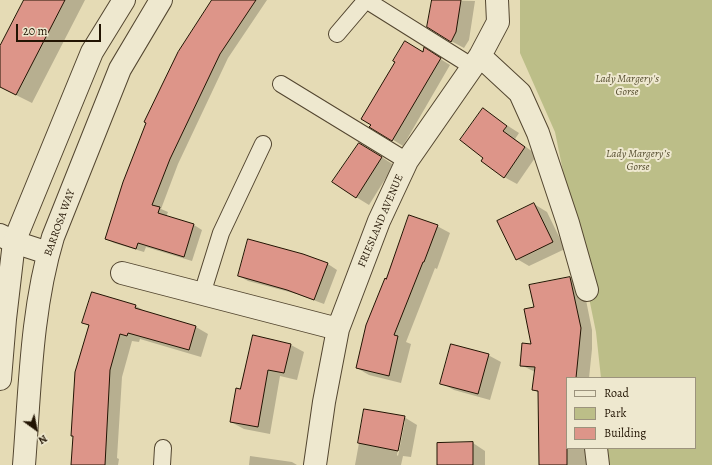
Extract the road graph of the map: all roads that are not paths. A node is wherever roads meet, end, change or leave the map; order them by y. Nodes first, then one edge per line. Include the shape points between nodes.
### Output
1 (124, 0) edge
2 (161, 0) edge
3 (497, 0) edge
4 (337, 34) dead end
5 (476, 61) junction
6 (281, 84) dead end
7 (263, 144) dead end
8 (407, 161) junction
9 (7, 239) edge
10 (48, 253) junction
11 (122, 273) dead end
12 (587, 290) dead end
13 (202, 294) junction
14 (338, 329) junction
15 (0, 379) edge
16 (163, 448) dead end
17 (596, 449) edge
18 (24, 465) edge
19 (162, 465) edge
20 (316, 465) edge
21 (598, 465) edge

1 - 9 street via 92,52
2 - 10 street, BARROSA WAY via 120,69
3 - 5 street, FRIESLAND AVENUE via 498,22
4 - 5 lane via 366,0
5 - 8 street, FRIESLAND AVENUE
5 - 12 street via 520,93 538,133
6 - 8 lane
7 - 13 lane via 221,233
8 - 14 street, FRIESLAND AVENUE via 379,221
9 - 10 street
9 - 15 street
10 - 18 street, BARROSA WAY via 36,316
11 - 13 street
13 - 14 street
14 - 20 street, FRIESLAND AVENUE via 324,402
16 - 19 lane
17 - 21 street

